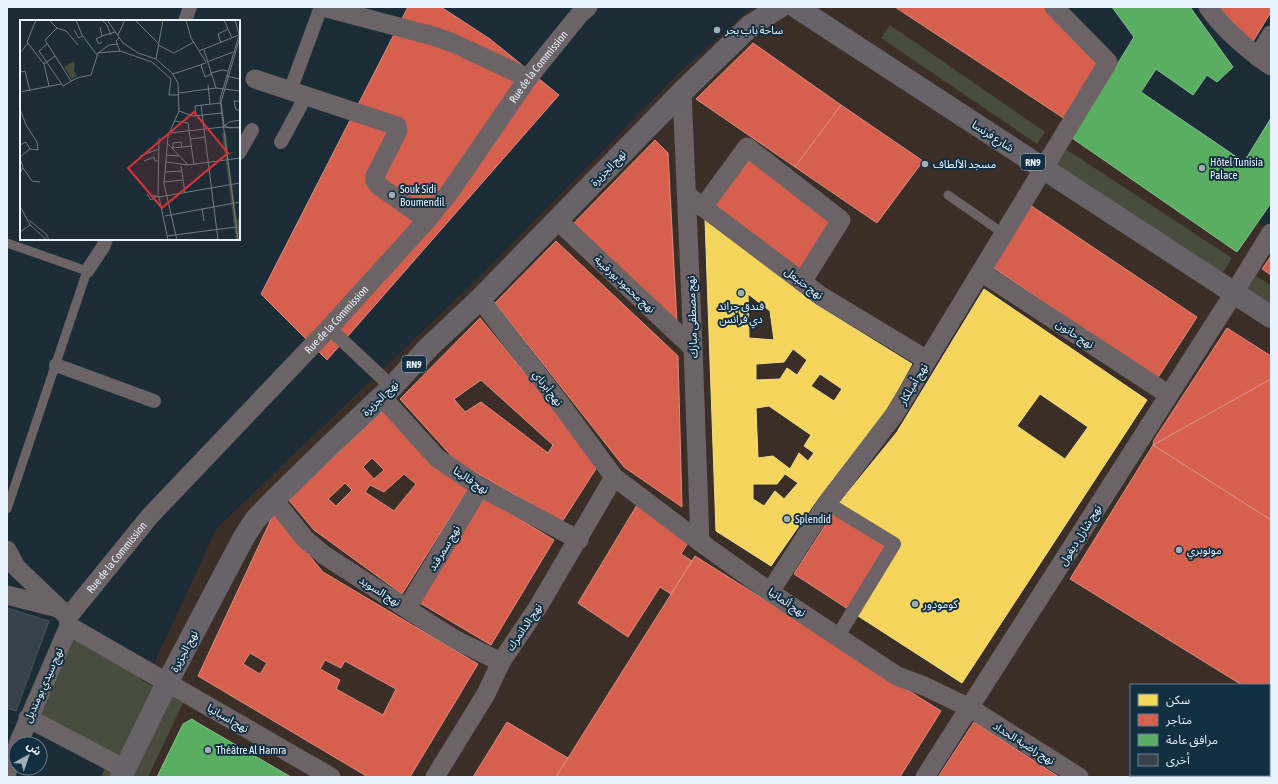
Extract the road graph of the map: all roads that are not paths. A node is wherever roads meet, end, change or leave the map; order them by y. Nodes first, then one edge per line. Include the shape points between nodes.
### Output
1 (190, 7) edge
2 (322, 7) edge
3 (588, 7) edge
4 (780, 7) edge
5 (796, 7) edge
6 (1054, 7) edge
7 (1208, 7) edge
8 (185, 20) edge
9 (1271, 35) edge
10 (1264, 61) edge
11 (528, 78) junction
12 (255, 79) dead end
13 (682, 92) junction
14 (298, 94) junction
15 (252, 130) dead end
16 (282, 142) dead end
17 (240, 151) edge
18 (1043, 168) junction
19 (687, 195) junction
20 (948, 195) dead end
21 (703, 207) junction
22 (427, 220) junction
23 (557, 220) junction
24 (1271, 233) edge
25 (1004, 234) junction
26 (106, 240) edge
27 (7, 243) edge
28 (87, 271) junction
29 (981, 272) junction
30 (802, 282) junction
31 (1234, 293) junction
32 (480, 300) junction
33 (1271, 317) edge
34 (329, 328) junction
35 (694, 348) junction
36 (927, 360) junction
37 (56, 365) junction
38 (387, 392) junction
39 (1169, 395) junction
40 (154, 401) dead end
41 (614, 477) junction
42 (480, 487) junction
43 (274, 500) junction
44 (827, 503) junction
45 (7, 509) edge
46 (579, 540) junction
47 (700, 542) junction
48 (7, 550) edge
49 (770, 592) junction
50 (7, 595) edge
51 (407, 608) junction
52 (66, 617) junction
53 (838, 636) junction
54 (501, 662) junction
55 (167, 683) junction
56 (970, 708) junction
57 (28, 718) junction
58 (21, 736) edge
59 (123, 773) edge
60 (331, 777) edge
61 (435, 777) edge
62 (925, 777) edge
63 (1079, 777) edge

1 - 8 street
2 - 11 street via 433,36
2 - 14 street
3 - 11 street, Rue de la Commission
4 - 13 main road, نهج الجزيرة / RN9 via 751,26
5 - 18 main road, شارع فرنسا / RN9
6 - 18 street, نهج أميلكار via 1108,62
7 - 10 street via 1234,36
9 - 10 street
11 - 22 street, Rue de la Commission
12 - 14 street
13 - 19 street, نهج مصطفى مبارك
13 - 23 main road, نهج الجزيرة / RN9
14 - 16 street
14 - 22 street via 397,126 398,131 375,176 375,181
15 - 17 street
18 - 25 street, نهج أميلكار
18 - 31 main road, شارع فرنسا / RN9
19 - 21 street, نهج حنبعل
19 - 35 street, نهج مصطفى مبارك
20 - 25 lane
21 - 30 street, نهج حنبعل
21 - 30 street via 747,147 841,220
22 - 34 street, Rue de la Commission
23 - 32 main road, نهج الجزيرة / RN9
23 - 35 street, نهج محمود بورقيبة
24 - 31 street, نهج شارل ديغول
25 - 29 street, نهج أميلكار
26 - 28 street
27 - 28 lane
28 - 37 lane
29 - 36 street, نهج أميلكار
29 - 39 street, نهج حانون
30 - 36 street, نهج حنبعل
31 - 33 main road, شارع فرنسا / RN9
31 - 39 street, نهج شارل ديغول
32 - 38 main road, نهج الجزيرة / RN9 via 429,347
32 - 41 street, نهج أبرناي
34 - 38 street
34 - 52 street, Rue de la Commission via 150,516
35 - 47 street, نهج مصطفى مبارك
36 - 44 street, نهج أميلكار via 894,415
37 - 40 street
37 - 45 lane
38 - 42 street, نهج فاليتا via 437,458
38 - 43 main road, نهج الجزيرة / RN9
39 - 56 street, نهج شارل ديغول
41 - 46 street, نهج الدانمرك
41 - 47 street, نهج ألمانيا
42 - 46 street, نهج فاليتا
42 - 51 street, نهج سمرقند
43 - 51 street, نهج السويد via 305,539 324,555
43 - 55 main road, نهج الجزيرة / RN9 via 255,520 244,537
44 - 49 street, نهج أميلكار
44 - 53 street via 894,544
46 - 54 street, نهج الدانمرك
47 - 49 street, نهج ألمانيا
48 - 52 street via 21,573
49 - 53 street, نهج ألمانيا
50 - 52 street
51 - 54 street, نهج السويد via 458,641
52 - 55 street, نهج اسبانيا
52 - 57 street, نهج سيدي بومنديل
53 - 56 street, نهج ألمانيا via 897,676
54 - 61 street, نهج الدانمرك via 486,694
55 - 59 main road, نهج الجزيرة / RN9
55 - 60 street, نهج اسبانيا
56 - 62 street, نهج شارل ديغول
56 - 63 street, نهج راضية الحداد
57 - 58 street, نهج سيدي بومنديل
57 - 59 street

